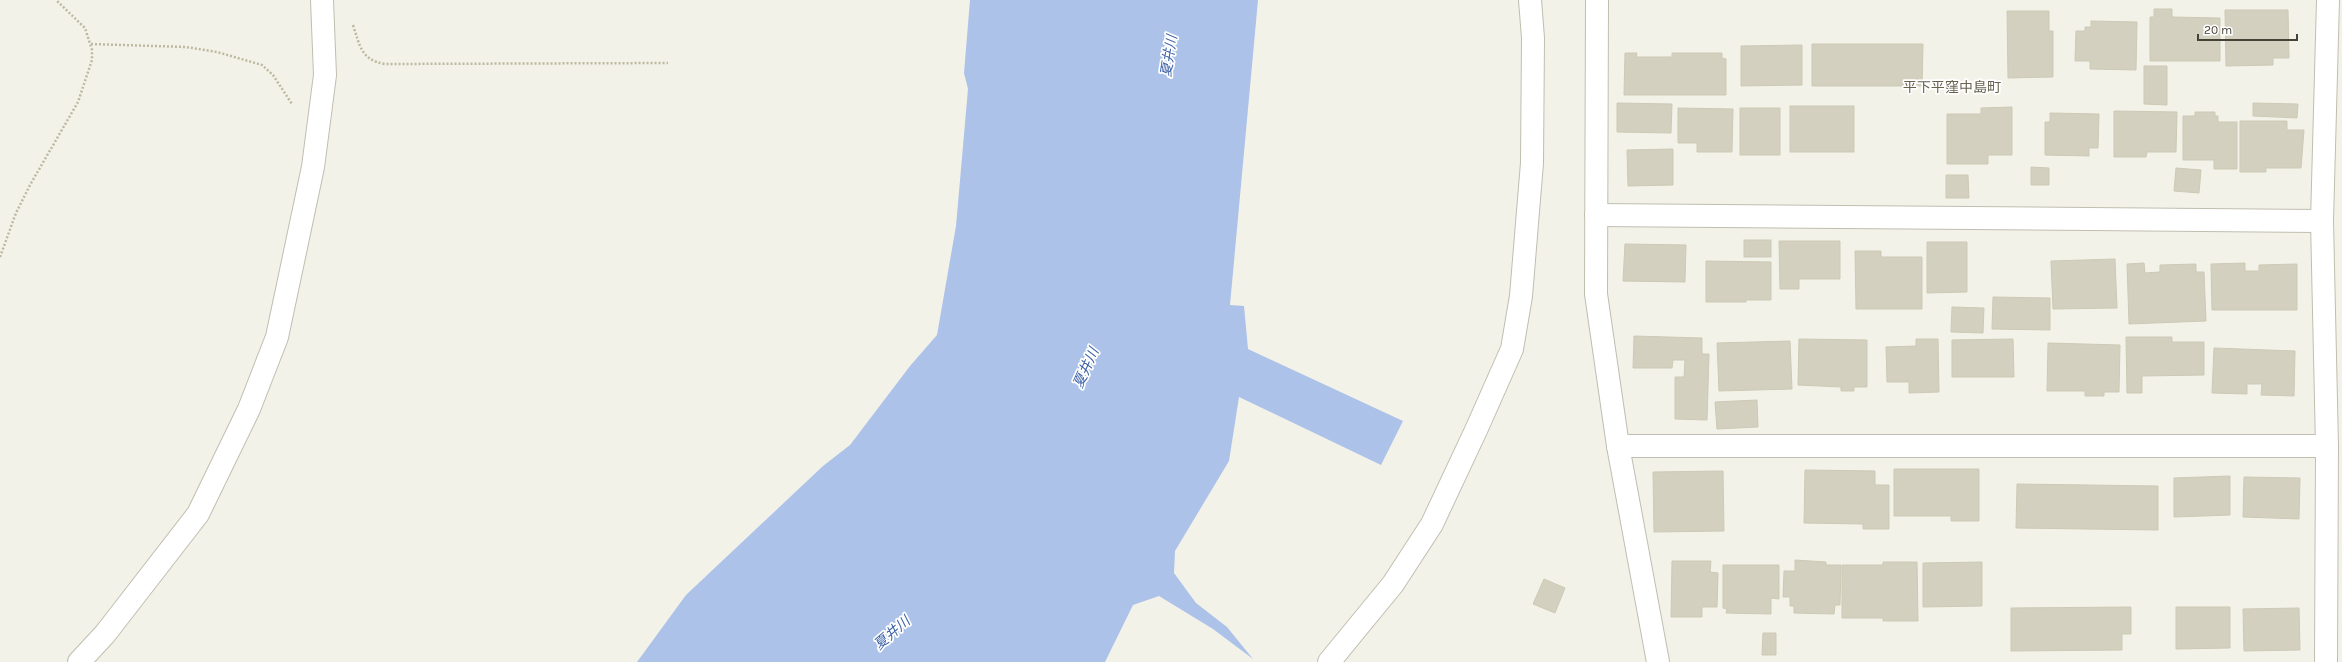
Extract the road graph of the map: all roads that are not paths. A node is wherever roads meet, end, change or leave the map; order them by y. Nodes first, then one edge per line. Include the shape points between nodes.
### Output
1 (322, 0) edge
2 (1530, 0) edge
3 (1597, 0) edge
4 (2328, 0) edge
5 (1596, 215) junction
6 (2322, 221) junction
7 (1618, 446) junction
8 (2326, 446) junction
9 (79, 662) edge
10 (1329, 662) edge
11 (1658, 662) edge
12 (2326, 662) edge

1 - 9 street via 325,75 318,132 277,337 249,409 198,514 114,622
2 - 10 street via 1533,38 1532,163 1521,296 1512,349 1432,524 1393,584
3 - 5 street
4 - 6 street
5 - 6 street
5 - 7 street via 1596,294
6 - 8 street
7 - 8 street
7 - 11 street
8 - 12 street

